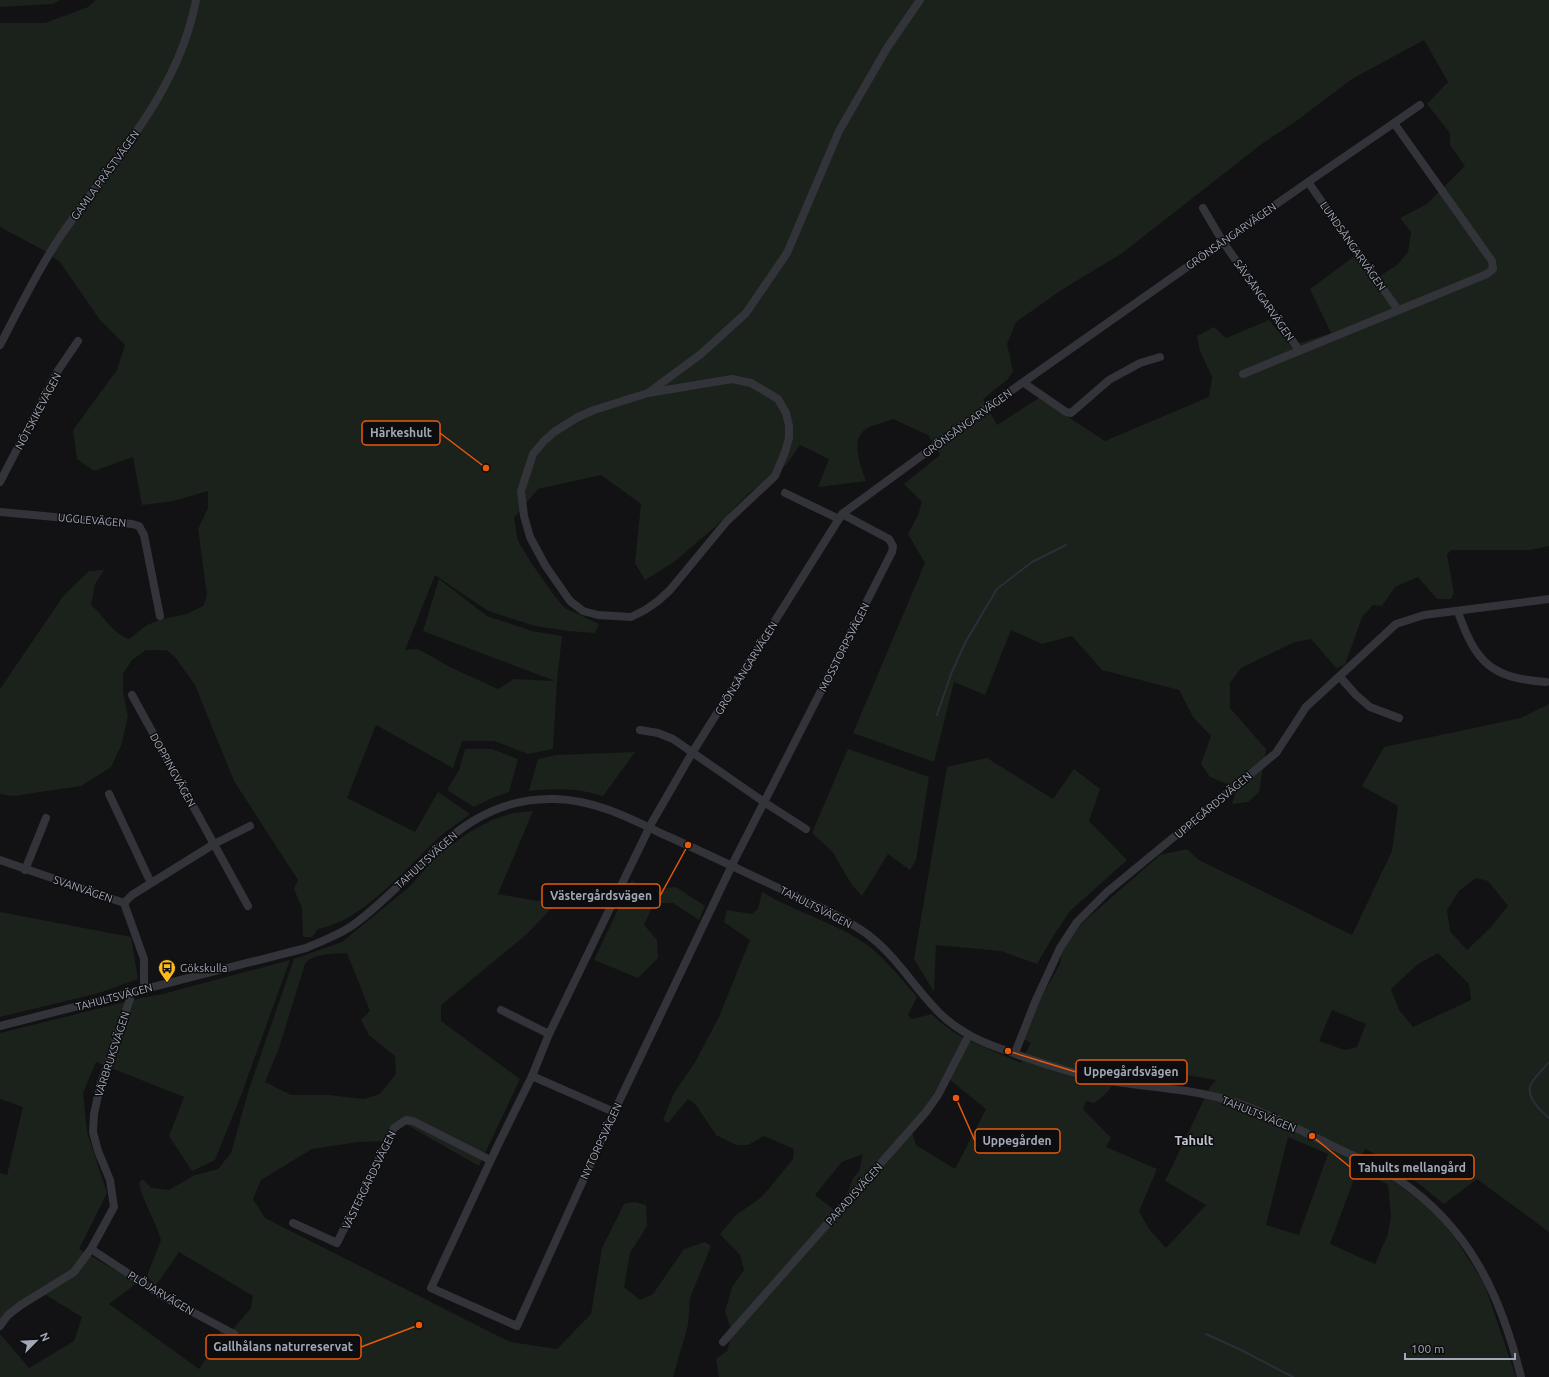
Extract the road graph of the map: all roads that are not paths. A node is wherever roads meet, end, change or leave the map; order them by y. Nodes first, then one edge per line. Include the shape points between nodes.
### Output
1 (196, 0) edge
2 (920, 0) edge
3 (1420, 105) dead end
4 (1394, 123) junction
5 (1308, 182) junction
6 (1202, 208) dead end
7 (1223, 242) junction
8 (1398, 310) junction
9 (78, 341) dead end
10 (0, 345) edge
11 (1299, 350) junction
12 (1160, 357) dead end
13 (1244, 374) dead end
14 (1024, 383) junction
15 (648, 394) junction
16 (0, 482) edge
17 (785, 493) dead end
18 (0, 512) edge
19 (840, 517) junction
20 (1549, 599) edge
21 (1458, 612) junction
22 (160, 616) dead end
23 (1340, 677) junction
24 (1546, 682) dead end
25 (132, 695) dead end
26 (1399, 718) dead end
27 (640, 730) dead end
28 (692, 753) junction
29 (109, 794) dead end
30 (764, 802) junction
31 (46, 818) dead end
32 (250, 826) dead end
33 (650, 828) junction
34 (806, 828) dead end
35 (214, 844) junction
36 (0, 860) edge
37 (730, 869) junction
38 (25, 870) junction
39 (151, 883) junction
40 (124, 903) junction
41 (248, 906) dead end
42 (144, 989) junction
43 (129, 993) junction
44 (501, 1010) dead end
45 (0, 1026) edge
46 (549, 1034) junction
47 (969, 1035) junction
48 (1015, 1054) junction
49 (532, 1076) junction
50 (614, 1112) junction
51 (490, 1160) junction
52 (293, 1223) dead end
53 (91, 1249) junction
54 (0, 1326) edge
55 (234, 1334) dead end
56 (723, 1342) dead end
57 (1521, 1377) edge

1 - 10 street, GAMLA PRÄSTVÄGEN via 183,47 154,105 112,168 59,238
2 - 15 street via 887,48 839,131 787,253 746,313 701,354
3 - 4 street, GRÖNSÅNGARVÄGEN
4 - 5 street, GRÖNSÅNGARVÄGEN
4 - 8 street via 1494,265 1487,274
5 - 7 street, GRÖNSÅNGARVÄGEN
5 - 8 street, LUNDSÅNGARVÄGEN
6 - 7 street, SÄVSÅNGARVÄGEN
7 - 11 street, SÄVSÅNGARVÄGEN
7 - 14 street, GRÖNSÅNGARVÄGEN
8 - 11 street
9 - 16 street, NÖTSKIKEVÄGEN via 57,372
11 - 13 street
12 - 14 street via 1140,363 1108,380 1071,413
14 - 19 street, GRÖNSÅNGARVÄGEN
15 - 15 street via 732,379 751,383 778,399 786,413 789,426 785,452 775,476 727,522 658,601 631,617 598,615 583,611 570,601 545,565 530,537 520,491 533,454 554,432 594,410
17 - 19 street, MOSSTORPSVÄGEN
18 - 22 street, UGGLEVÄGEN via 139,526 144,535
19 - 28 street, GRÖNSÅNGARVÄGEN
19 - 30 street, MOSSTORPSVÄGEN via 889,539 893,546 892,552
20 - 21 street, UPPEGÅRDSVÄGEN
21 - 23 street, UPPEGÅRDSVÄGEN via 1424,615 1396,624
21 - 24 street via 1474,649 1486,663 1502,674
23 - 26 street via 1370,707
23 - 48 street, UPPEGÅRDSVÄGEN via 1306,707 1276,753 1107,892 1077,922 1057,954
25 - 35 street, DOPPINGVÄGEN
27 - 28 street via 658,732 674,739
28 - 30 street
28 - 33 street, GRÖNSÅNGARVÄGEN
29 - 39 street
30 - 34 street
30 - 37 street, MOSSTORPSVÄGEN
31 - 38 street
32 - 35 street
33 - 37 street, TAHULTSVÄGEN
33 - 42 street, TAHULTSVÄGEN via 604,808 580,802 553,799 516,804 484,815 449,836 376,906 352,926 330,938 306,948
33 - 46 street
35 - 39 street
35 - 41 street, DOPPINGVÄGEN
36 - 38 street, SVANVÄGEN
37 - 47 street, TAHULTSVÄGEN via 840,918 866,933 893,956 933,1007
37 - 50 street, NYTORPSVÄGEN
38 - 40 street, SVANVÄGEN
39 - 40 street
40 - 42 street, SVANVÄGEN via 144,959
42 - 43 street, TAHULTSVÄGEN
43 - 45 street, TAHULTSVÄGEN
43 - 53 street, VÅRBRUKSVÄGEN via 130,999 100,1086 94,1114 93,1132 110,1180 114,1207
44 - 46 street
46 - 49 street
47 - 48 street, TAHULTSVÄGEN
47 - 56 street, PARADISVÄGEN via 938,1095 926,1112
48 - 57 street, TAHULTSVÄGEN via 1101,1079 1221,1098 1296,1128 1397,1179 1423,1198 1463,1239 1488,1280 1500,1308
49 - 50 street
49 - 51 street
50 - 51 street, NYTORPSVÄGEN via 517,1326 431,1288
51 - 52 street, VÄSTERGÅRDSVÄGEN via 413,1121 406,1120 394,1128 338,1243
53 - 54 street, VÅRBRUKSVÄGEN via 74,1272 21,1304
53 - 55 street, PLÖJARVÄGEN via 164,1296

